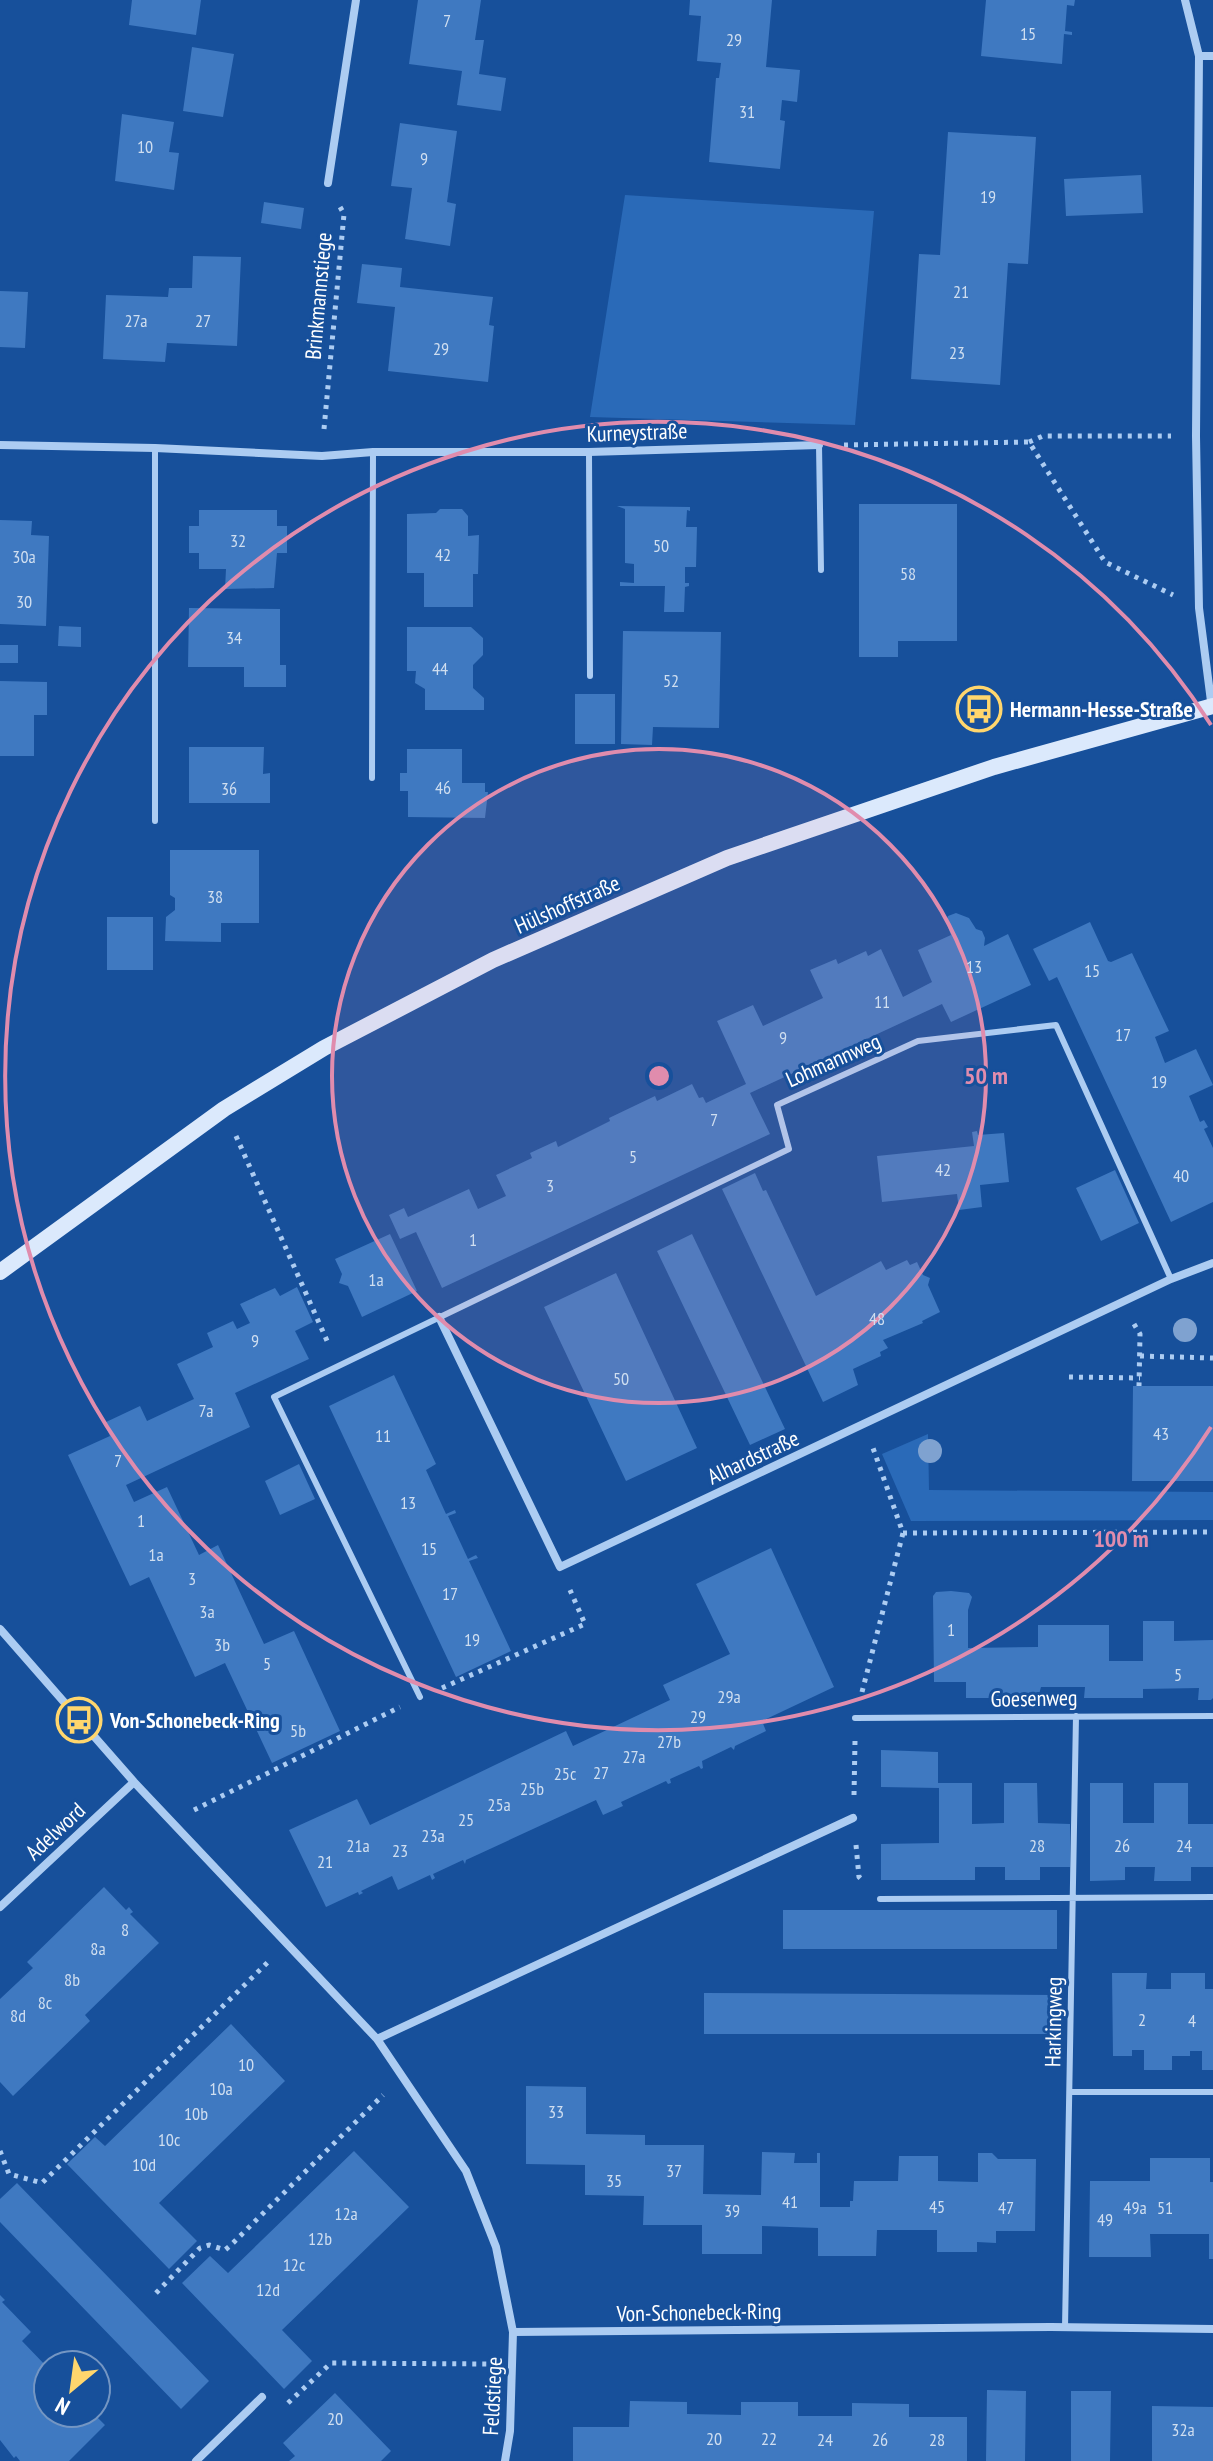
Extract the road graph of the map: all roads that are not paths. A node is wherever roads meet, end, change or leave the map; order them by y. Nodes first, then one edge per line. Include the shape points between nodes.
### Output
1 (356, 0) edge
2 (1185, 0) edge
3 (1199, 56) junction
4 (1213, 56) edge
5 (328, 183) road end
6 (0, 445) edge
7 (819, 445) joint
8 (155, 448) junction
9 (373, 452) junction
10 (589, 452) junction
11 (821, 570) dead end
12 (590, 676) dead end
13 (1212, 708) edge
14 (372, 778) dead end
15 (155, 821) dead end
16 (1213, 1263) edge
17 (0, 1272) edge
18 (1171, 1279) junction
19 (439, 1317) junction
20 (0, 1629) edge
21 (420, 1697) road end
22 (1076, 1716) junction
23 (1213, 1716) edge
24 (855, 1718) road end
25 (134, 1782) junction
26 (853, 1818) road end
27 (1073, 1897) junction
28 (1213, 1897) edge
29 (880, 1899) road end
30 (0, 1907) edge
31 (377, 2039) junction
32 (1071, 2092) junction
33 (1213, 2092) edge
34 (1065, 2328) junction
35 (1213, 2329) edge
36 (513, 2332) junction
37 (262, 2397) road end
38 (196, 2461) edge
39 (505, 2461) edge

1 - 5 street
2 - 3 street
3 - 4 street
3 - 13 street via 1199,608
6 - 8 street, Kurneystraße
7 - 10 street, Kurneystraße
7 - 11 lane
8 - 9 street, Kurneystraße via 322,456
8 - 15 lane
9 - 10 street, Kurneystraße
9 - 14 lane
10 - 12 lane
13 - 17 main road, Hülshoffstraße via 994,767 727,858 493,960 324,1048 224,1109
16 - 18 street, Alhardstraße
18 - 19 street, Alhardstraße via 560,1567
18 - 19 lane, Lohmannweg via 1056,1025 918,1041 777,1105 789,1149
19 - 21 lane via 274,1397
20 - 25 street
22 - 23 lane, Goesenweg
22 - 24 lane, Goesenweg
22 - 27 lane, Harkingweg
25 - 30 street, Adelword
25 - 31 street
26 - 31 street
27 - 28 lane
27 - 29 lane
27 - 32 lane, Harkingweg
31 - 36 street via 466,2171 496,2247
32 - 33 lane
32 - 34 lane, Harkingweg
34 - 35 street, Von-Schonebeck-Ring
34 - 36 street, Von-Schonebeck-Ring
36 - 39 street, Feldstiege
37 - 38 street

